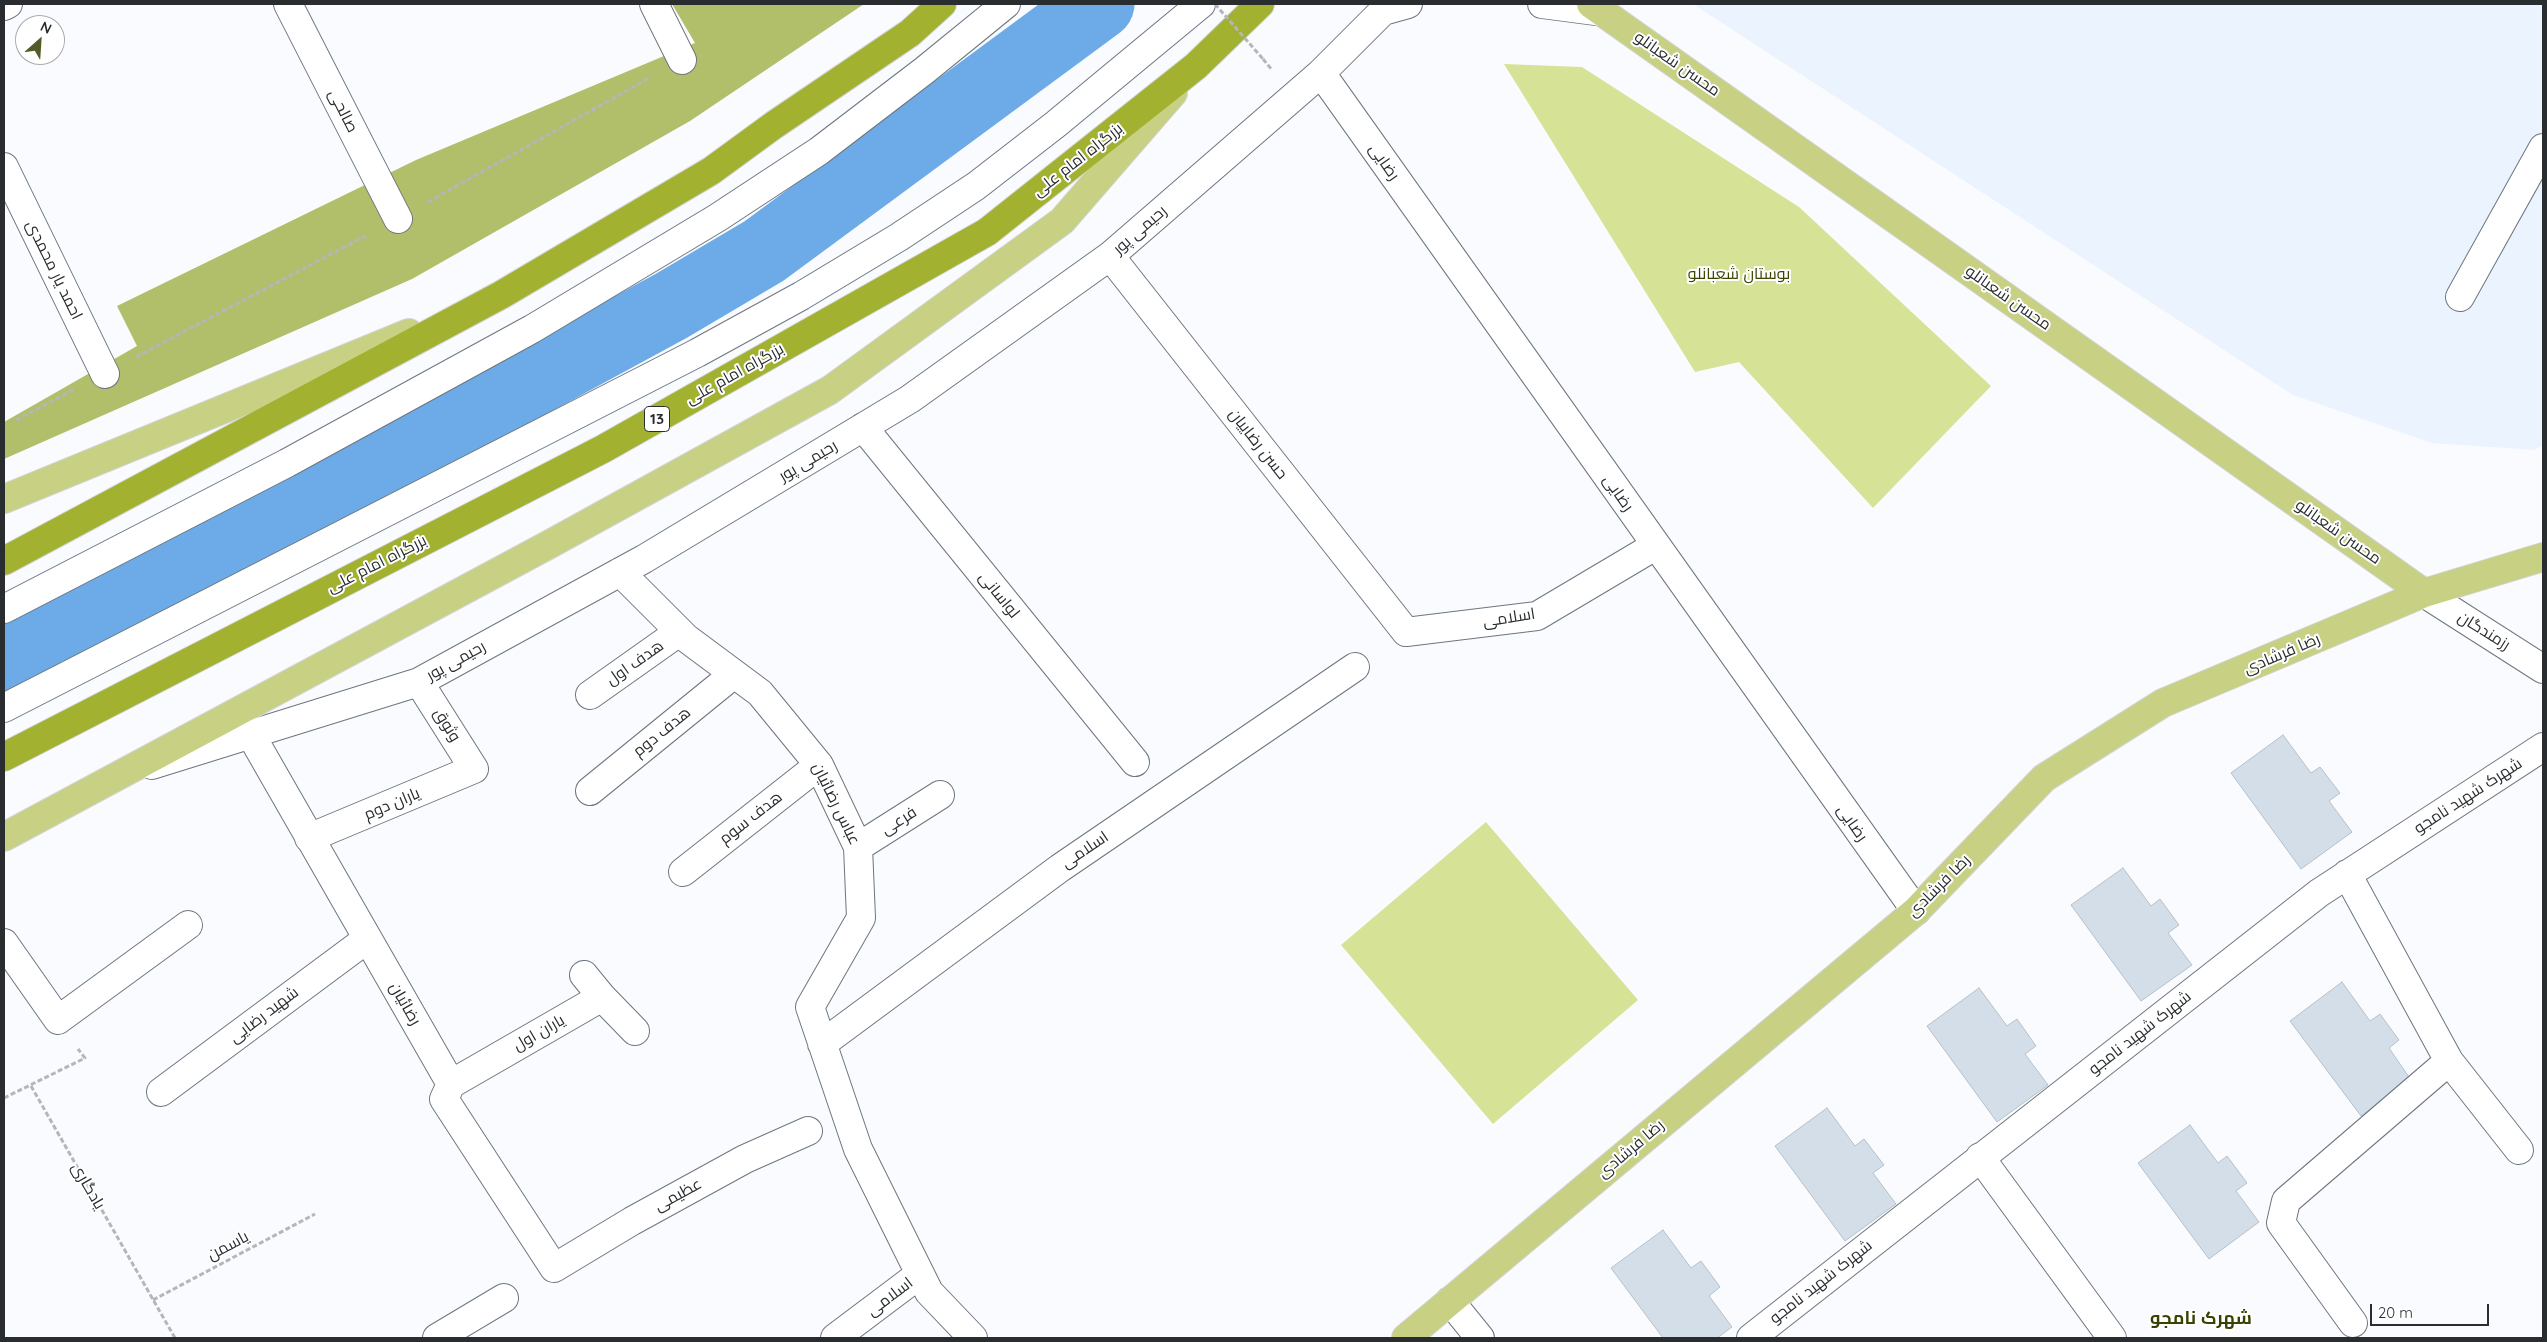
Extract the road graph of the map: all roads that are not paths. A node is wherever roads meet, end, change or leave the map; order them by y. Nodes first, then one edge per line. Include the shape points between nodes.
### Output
1 (8, 4) edge
2 (288, 4) edge
3 (654, 4) edge
4 (942, 4) edge
5 (1006, 4) edge
6 (1201, 4) edge
7 (1260, 4) edge
8 (1408, 4) edge
9 (1542, 4) edge
10 (4, 6) edge
11 (1597, 8) edge
12 (682, 60) road end
13 (1196, 66) junction
14 (1321, 73) junction
15 (2543, 148) edge
16 (4, 167) edge
17 (398, 219) road end
18 (1110, 256) junction
19 (501, 295) junction
20 (2460, 297) dead end
21 (105, 374) road end
22 (863, 427) junction
23 (4, 499) edge
24 (1655, 546) junction
25 (2543, 557) edge
26 (4, 561) edge
27 (620, 572) junction
28 (2424, 593) junction
29 (4, 609) edge
30 (679, 632) junction
31 (1406, 632) joint
32 (1355, 667) dead end
33 (2543, 669) edge
34 (734, 674) junction
35 (419, 682) junction
36 (590, 695) dead end
37 (4, 708) edge
38 (250, 735) junction
39 (2543, 747) edge
40 (4, 757) edge
41 (1135, 762) dead end
42 (819, 765) junction
43 (474, 769) joint
44 (122, 774) junction
45 (590, 791) dead end
46 (940, 795) dead end
47 (4, 837) edge
48 (309, 838) junction
49 (858, 846) junction
50 (683, 872) dead end
51 (2347, 874) junction
52 (1916, 911) junction
53 (188, 925) dead end
54 (367, 939) junction
55 (4, 943) edge
56 (584, 975) dead end
57 (602, 997) junction
58 (635, 1031) dead end
59 (822, 1044) junction
60 (2449, 1060) junction
61 (452, 1084) junction
62 (161, 1092) dead end
63 (808, 1131) dead end
64 (2518, 1150) dead end
65 (1980, 1157) junction
66 (920, 1274) junction
67 (504, 1298) dead end
68 (1450, 1301) junction
69 (2353, 1323) dead end
70 (437, 1338) edge
71 (835, 1338) edge
72 (973, 1338) edge
73 (1406, 1338) edge
74 (1480, 1338) edge
75 (1750, 1338) edge
76 (2112, 1338) edge

1 - 10 street
2 - 17 street, صالحی
3 - 12 street
4 - 19 highway via 910,33 711,171
5 - 29 street via 819,151 717,218 549,319 287,463
6 - 37 street via 976,186 801,296 697,353
7 - 13 highway, بزرگراه امام علی / 13
8 - 14 street, رحیمی پور via 1383,10
9 - 11 street
11 - 28 main road, محسن شعبانلو
13 - 40 highway, بزرگراه امام علی / 13 via 987,232 604,449
13 - 44 main road via 1062,221 830,390
14 - 18 street, رحیمی پور
14 - 24 street, رضایی
15 - 20 street
16 - 21 street, احمد یار محمدی
18 - 22 street, رحیمی پور via 910,399
18 - 31 street, حسن رضاییان
19 - 23 main road
19 - 26 highway
22 - 27 street, رحیمی پور
22 - 41 street, لواسانی
24 - 31 street, اسلامی via 1537,616
24 - 52 street, رضایی
25 - 28 main road, رضا فرشادی
27 - 30 street, عباس رضائیان
27 - 35 street, رحیمی پور
28 - 33 street, رزمندگان
28 - 52 main road, رضا فرشادی via 2163,704 2044,778
30 - 34 street, عباس رضائیان
30 - 36 street, هدف اول
32 - 59 street, اسلامی via 1060,868
34 - 42 street, عباس رضائیان via 760,693
34 - 45 street, هدف دوم
35 - 38 street, رحیمی پور
35 - 43 street, وثوق
38 - 44 street, رحیمی پور
38 - 48 street, رضائیان
39 - 51 street, شهرک شهید نامجو
42 - 49 street, عباس رضائیان
42 - 50 street, هدف سوم
43 - 48 street, یاران دوم
44 - 47 main road
46 - 49 street, فرعی
48 - 54 street, رضائیان
49 - 59 street, عباس رضائیان via 861,918 810,1007
51 - 60 street
51 - 65 street, شهرک شهید نامجو
52 - 68 main road, رضا فرشادی
53 - 55 street via 58,1020
54 - 61 street, رضائیان
54 - 62 street, شهید رضایی
56 - 57 street
57 - 58 street
57 - 61 street, یاران اول
59 - 66 street, عباس رضائیان via 858,1149
60 - 64 street
60 - 69 street via 2286,1201 2281,1223
61 - 63 street, عظیمی via 444,1099 554,1268 745,1159
65 - 75 street, شهرک شهید نامجو
65 - 76 street
66 - 71 street, اسلامی
66 - 72 street, عباس رضائیان via 929,1292
67 - 70 street
68 - 73 main road, رضا فرشادی
68 - 74 street

